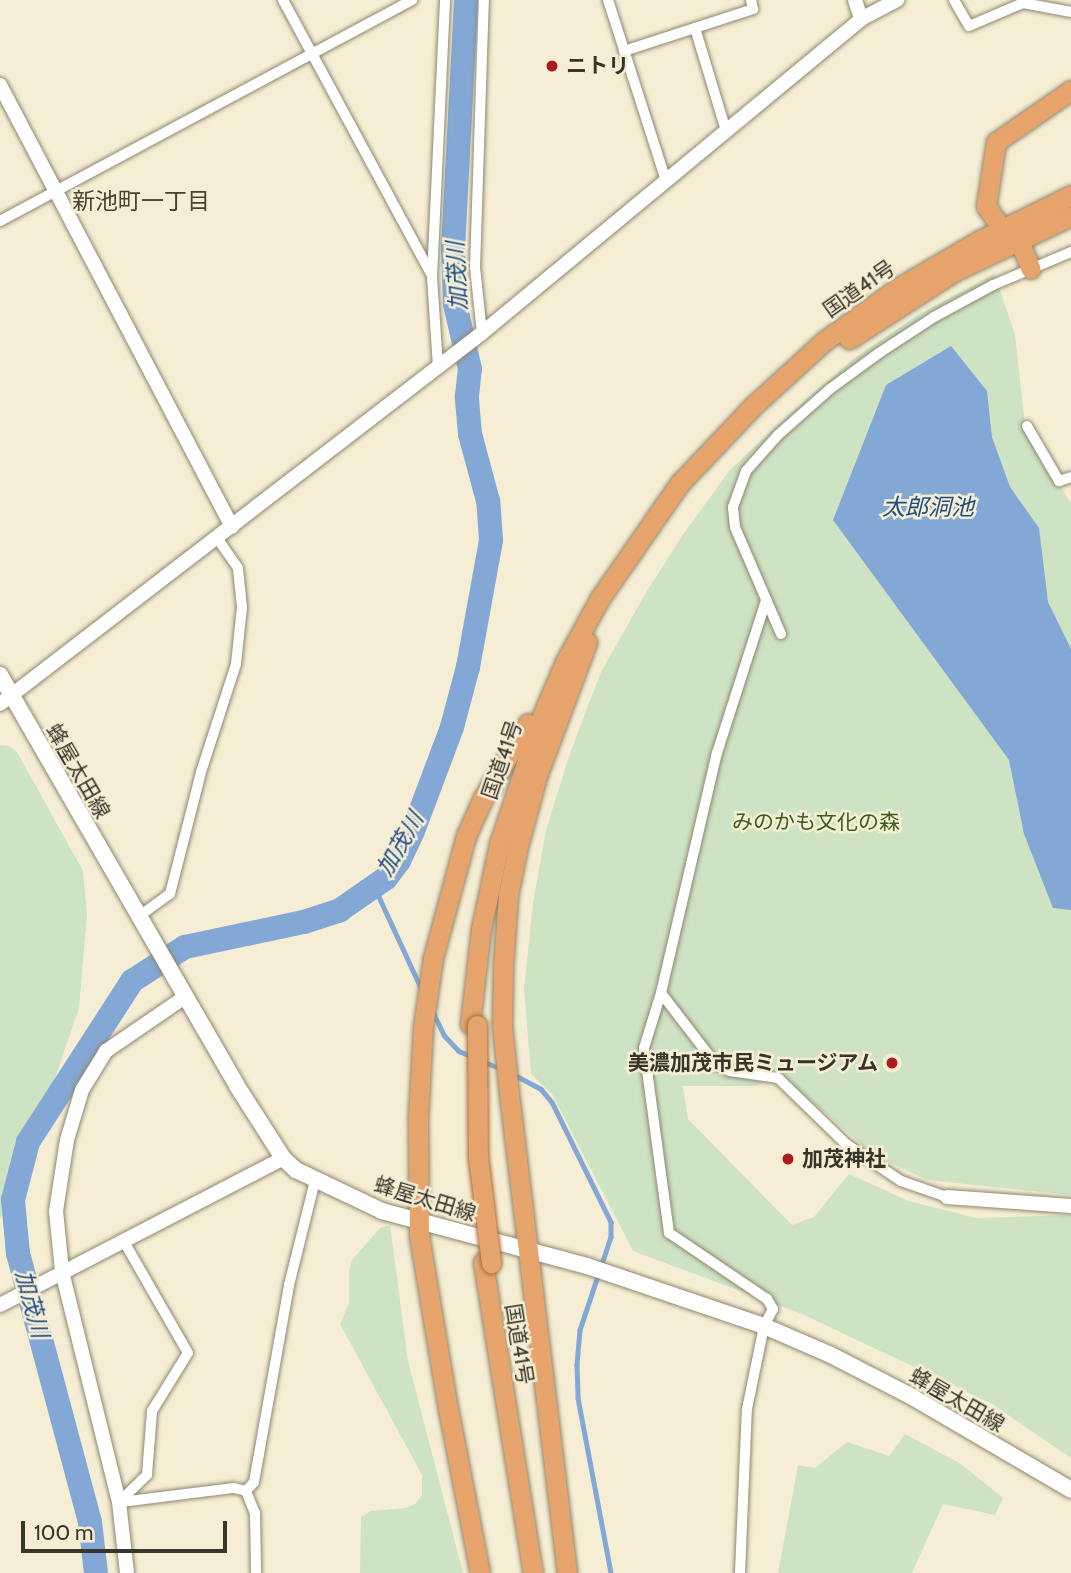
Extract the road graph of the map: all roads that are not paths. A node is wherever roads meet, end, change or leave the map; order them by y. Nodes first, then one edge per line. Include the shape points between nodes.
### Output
1 (283, 0) edge
2 (413, 0) edge
3 (445, 0) edge
4 (484, 0) edge
5 (608, 0) edge
6 (751, 0) edge
7 (855, 0) edge
8 (897, 0) edge
9 (954, 0) edge
10 (1071, 12) edge
11 (861, 19) junction
12 (695, 28) junction
13 (624, 51) junction
14 (313, 55) junction
15 (0, 85) edge
16 (1071, 90) edge
17 (726, 131) junction
18 (666, 181) junction
19 (55, 190) junction
20 (1071, 195) edge
21 (1071, 215) edge
22 (0, 221) edge
23 (1002, 229) junction
24 (1019, 240) junction
25 (1071, 252) edge
26 (1031, 268) junction
27 (432, 277) junction
28 (482, 333) junction
29 (438, 367) junction
30 (1027, 426) dead end
31 (1071, 478) edge
32 (232, 527) junction
33 (217, 538) junction
34 (766, 600) junction
35 (781, 634) dead end
36 (590, 636) junction
37 (565, 662) junction
38 (0, 675) edge
39 (6, 700) edge
40 (138, 917) junction
41 (661, 993) junction
42 (185, 997) junction
43 (473, 1025) junction
44 (283, 1158) junction
45 (315, 1181) junction
46 (947, 1197) joint
47 (1071, 1206) edge
48 (418, 1221) junction
49 (123, 1240) junction
50 (528, 1251) junction
51 (487, 1262) junction
52 (62, 1270) junction
53 (0, 1305) edge
54 (764, 1326) junction
55 (1071, 1490) edge
56 (246, 1491) junction
57 (119, 1502) junction
58 (127, 1573) edge
59 (256, 1573) edge
60 (480, 1573) edge
61 (533, 1573) edge
62 (539, 1573) edge
63 (567, 1573) edge
64 (740, 1573) edge

1 - 14 street
2 - 14 street
3 - 27 street
4 - 28 street via 475,267
5 - 13 street
6 - 12 street via 753,9
7 - 11 street
8 - 11 street
9 - 10 street via 970,26 1023,4
11 - 17 street
12 - 13 street
12 - 17 street
13 - 18 street
14 - 19 street
14 - 27 street
15 - 19 street
16 - 23 highway via 996,142 986,206
17 - 18 street
18 - 28 street
19 - 22 street
19 - 32 street
20 - 23 highway, 国道41号
21 - 24 highway, 国道41号
23 - 37 highway, 国道41号 via 887,296 823,342 753,406 680,483 600,598
24 - 26 highway
24 - 36 highway, 国道41号 via 955,271 834,350 731,441 643,551
25 - 26 street
26 - 34 street via 934,317 879,353 778,435 747,471 733,507 735,527
27 - 29 street
28 - 29 street
29 - 32 street
30 - 31 street via 1059,481
32 - 33 street
33 - 39 street
33 - 40 street via 238,568 242,607 236,664 201,772 170,894
34 - 35 street
34 - 41 street via 717,753
36 - 43 highway, 国道41号 via 551,713 515,813 489,923
36 - 50 highway via 537,776 508,895 502,1002
37 - 43 highway, 国道41号 via 520,774 499,844 481,929
37 - 48 highway via 474,817 449,892 423,1027
38 - 39 main road, 蜂屋太田線
39 - 40 main road, 蜂屋太田線
40 - 42 main road, 蜂屋太田線
41 - 46 street via 715,1063 730,1071 778,1079 846,1144 901,1181
41 - 54 street via 644,1048 669,1233 767,1299 773,1309
42 - 44 main road, 蜂屋太田線
42 - 52 street via 106,1051 82,1090 67,1140 56,1211
43 - 51 highway, 国道41号, bridge
44 - 45 main road, 蜂屋太田線
44 - 49 street
45 - 48 main road, 蜂屋太田線 via 382,1211
45 - 56 street via 289,1286 254,1482
46 - 47 street
48 - 50 main road, 蜂屋太田線
48 - 60 highway
49 - 52 street
49 - 57 street via 188,1353 152,1411 148,1475
50 - 54 main road, 蜂屋太田線 via 607,1272
50 - 63 highway
51 - 61 highway, 国道41号
51 - 62 highway, 国道41号
52 - 53 street
52 - 57 street
54 - 55 main road, 蜂屋太田線 via 918,1400
54 - 64 street via 747,1409
56 - 57 street via 234,1488
56 - 59 street via 255,1513
57 - 58 street

